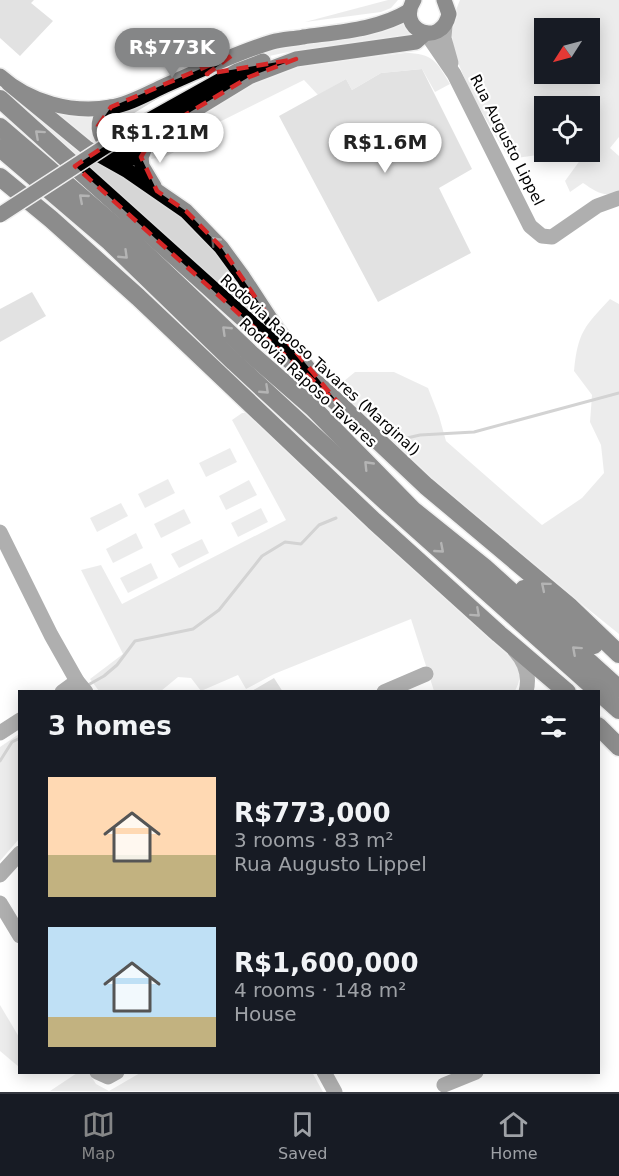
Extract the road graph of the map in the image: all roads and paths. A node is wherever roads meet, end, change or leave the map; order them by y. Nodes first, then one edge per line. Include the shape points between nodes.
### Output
1 (444, 0) edge
2 (411, 4) edge
3 (445, 25) junction
4 (421, 38) junction
5 (231, 57) junction
6 (296, 58) junction
7 (454, 74) junction
8 (3, 86) edge
9 (111, 107) junction
10 (0, 127) edge
11 (129, 131) junction
12 (0, 148) edge
13 (141, 158) junction
14 (0, 177) edge
15 (157, 191) junction
16 (619, 198) edge
17 (0, 215) edge
18 (339, 404) junction
19 (391, 488) junction
20 (0, 532) edge
21 (499, 634) junction
22 (619, 654) edge
23 (619, 664) edge
24 (579, 673) junction
25 (426, 674) dead end
26 (81, 686) edge
27 (619, 689) edge
28 (389, 690) edge
29 (526, 690) edge
30 (565, 690) edge
31 (594, 690) edge
32 (597, 690) edge
33 (600, 692) edge
34 (600, 696) edge
35 (619, 710) edge
36 (619, 716) edge
37 (18, 721) edge
38 (600, 728) edge
39 (0, 733) edge
40 (619, 747) edge
41 (18, 855) edge
42 (0, 876) edge
43 (0, 903) edge
44 (18, 933) edge
45 (325, 1074) edge
46 (470, 1074) edge
47 (443, 1083) edge
48 (335, 1092) edge

1 - 3 main road via 449,8
2 - 4 main road via 411,23
2 - 5 main road via 400,17 364,28 274,41
3 - 4 main road
3 - 7 street, Rua Augusto Lippel via 444,38
4 - 6 main road
4 - 7 street, Rua Augusto Lippel
5 - 9 main road
5 - 11 main road
6 - 11 main road via 276,58 237,71
6 - 13 main road via 249,77 155,134 149,138
7 - 16 street, Rua Augusto Lippel via 530,226 542,236 552,237 597,206
8 - 9 main road via 56,105 80,109
8 - 15 main road via 101,157
18 -> 8 highway, Rodovia Raposo Tavares (Marginal)
9 - 13 main road via 101,115 98,126 103,141 126,156
19 -> 10 highway, Rodovia Raposo Tavares via 313,408 128,237
11 - 17 main road, bridge
12 -> 24 highway via 110,242 386,502
13 - 15 main road
14 -> 21 highway via 138,297
18 -> 15 main road via 277,330 220,247 186,211
22 -> 18 highway, Rodovia Raposo Tavares (Marginal) via 570,607 426,486
19 - 23 highway via 418,504
27 -> 19 highway, Rodovia Raposo Tavares
20 - 26 street
21 - 29 street via 525,666
21 - 30 highway
24 - 31 highway
24 - 32 highway
25 - 28 street
33 - 35 highway
34 - 36 highway
37 - 39 street
38 - 40 highway
41 - 42 street
43 - 44 street
45 - 48 street
46 - 47 street

